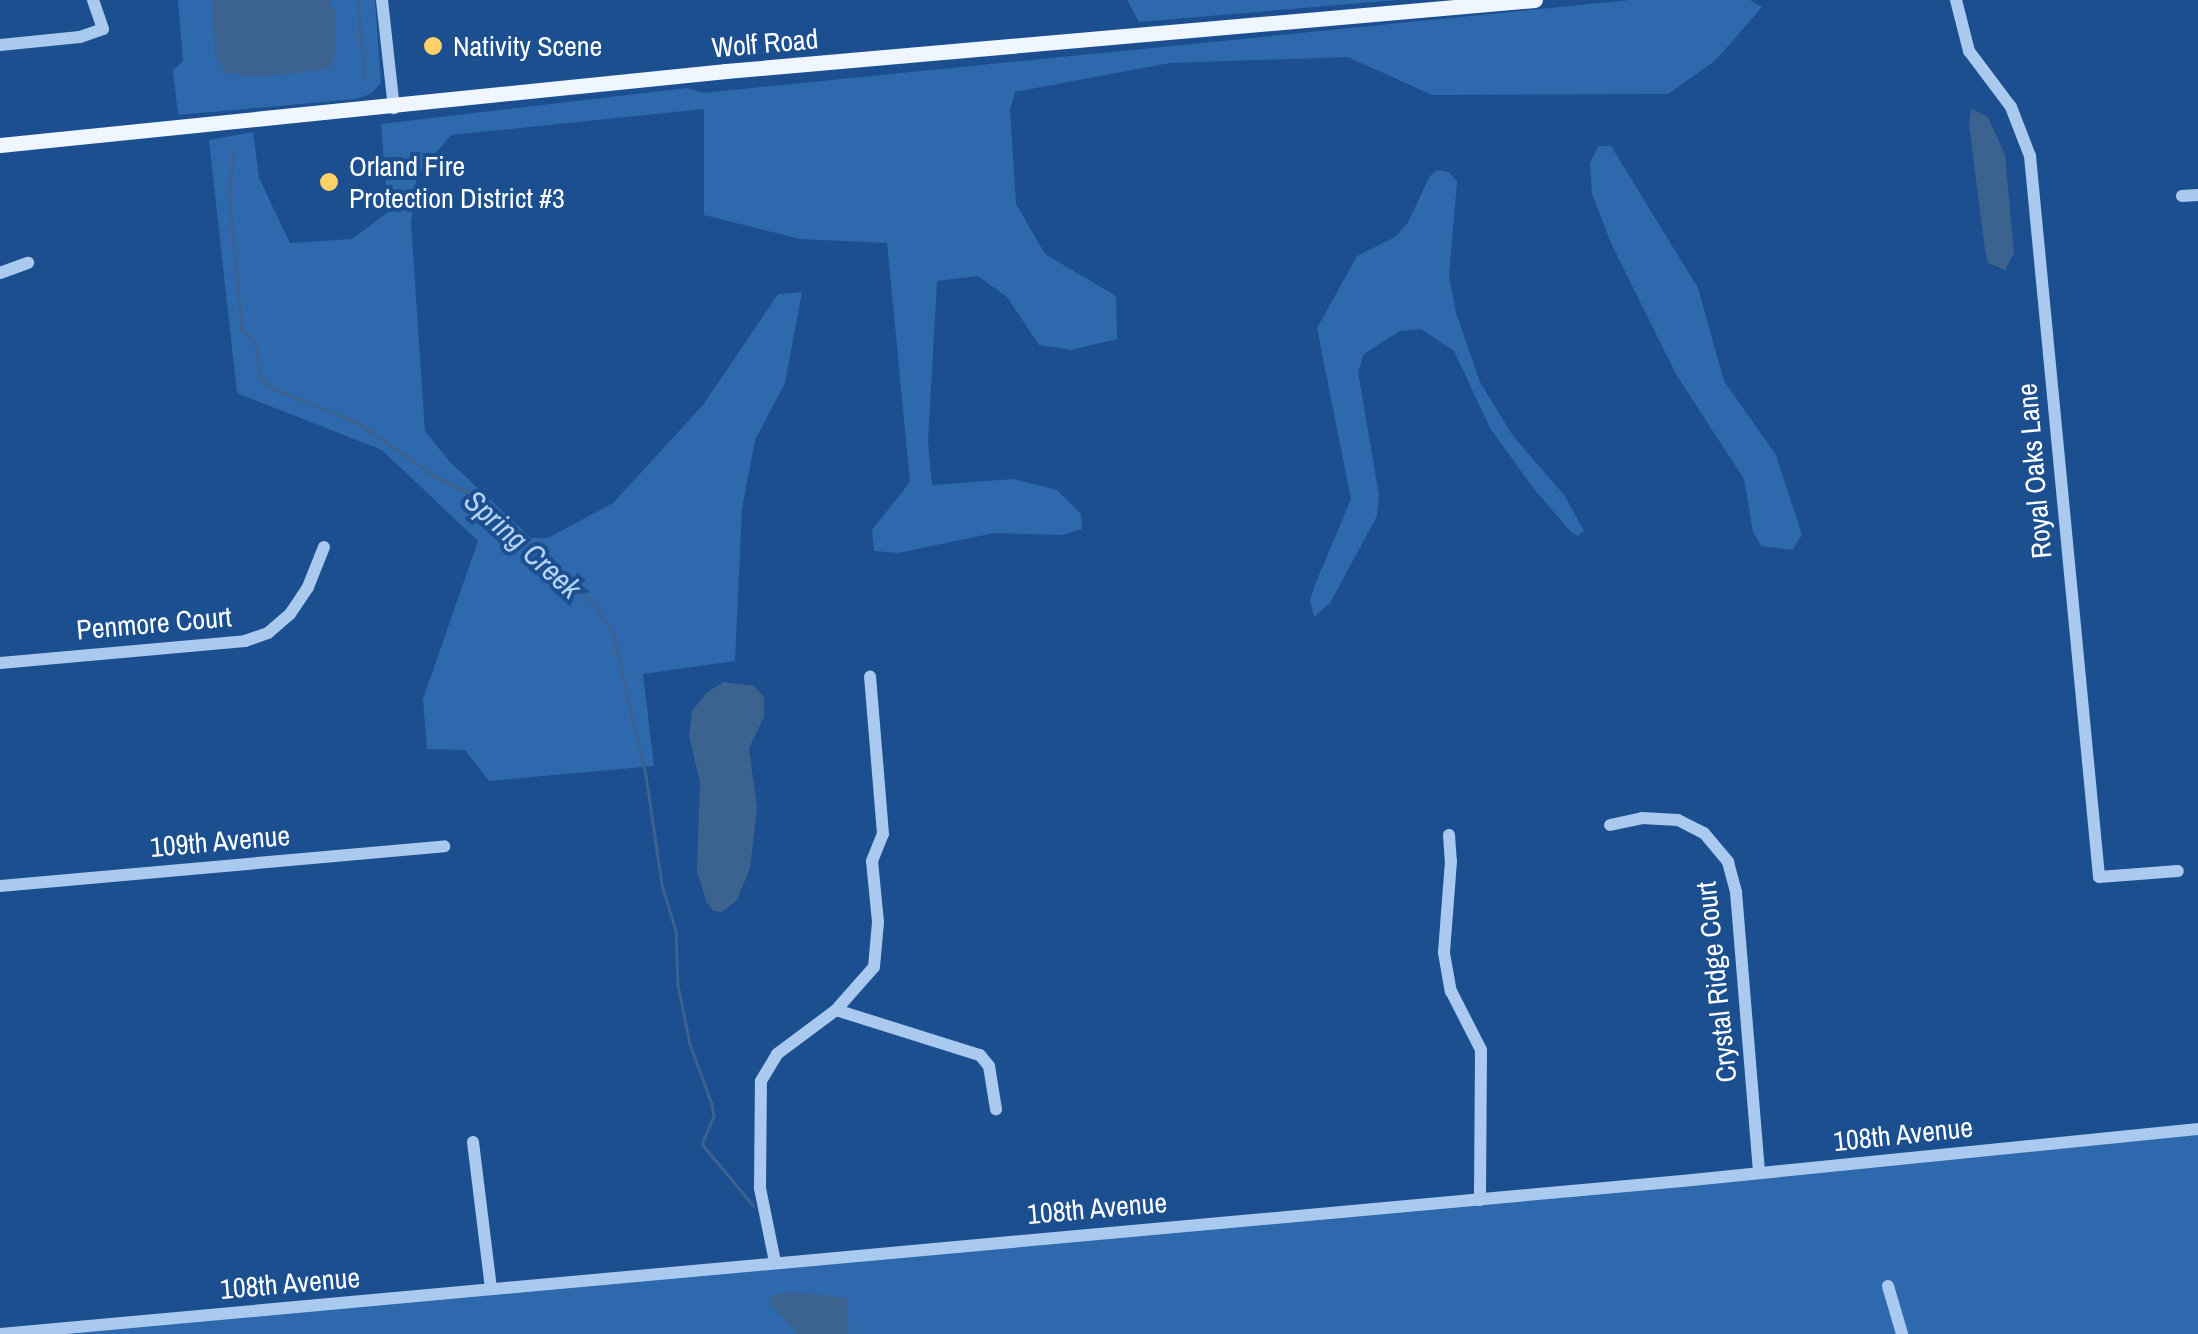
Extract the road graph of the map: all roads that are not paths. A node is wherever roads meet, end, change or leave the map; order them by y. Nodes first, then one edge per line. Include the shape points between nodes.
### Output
1 (92, 0) edge
2 (382, 0) edge
3 (1535, 0) edge
4 (1956, 0) edge
5 (0, 45) edge
6 (394, 108) junction
7 (0, 145) edge
8 (2198, 195) edge
9 (2182, 196) dead end
10 (28, 263) dead end
11 (0, 273) edge
12 (324, 548) dead end
13 (0, 663) edge
14 (870, 677) dead end
15 (1610, 825) dead end
16 (1448, 835) dead end
17 (444, 846) dead end
18 (2178, 871) dead end
19 (0, 886) edge
20 (836, 1010) junction
21 (996, 1109) dead end
22 (2198, 1129) edge
23 (472, 1142) dead end
24 (1759, 1173) junction
25 (1480, 1200) junction
26 (775, 1262) junction
27 (1888, 1286) dead end
28 (491, 1290) junction
29 (0, 1334) edge
30 (1902, 1334) edge

1 - 5 street via 102,29
2 - 6 street
3 - 6 main road, Wolf Road via 726,71
4 - 18 street, Royal Oaks Lane via 1969,51 2011,107 2030,156 2098,877
6 - 7 main road, Wolf Road
8 - 9 street
10 - 11 street
12 - 13 street, Penmore Court via 299,600 268,633
14 - 20 street via 883,834 872,860 874,966
15 - 24 street, Crystal Ridge Court via 1678,820 1704,833 1728,862
16 - 25 street via 1444,953 1451,991 1481,1050
17 - 19 street, 109th Avenue
20 - 21 street via 980,1055 990,1066
20 - 26 street via 776,1054 761,1081 760,1188
22 - 24 street, 108th Avenue
23 - 28 street
24 - 25 street, 108th Avenue
25 - 26 street, 108th Avenue
26 - 28 street, 108th Avenue
27 - 30 street
28 - 29 street, 108th Avenue

